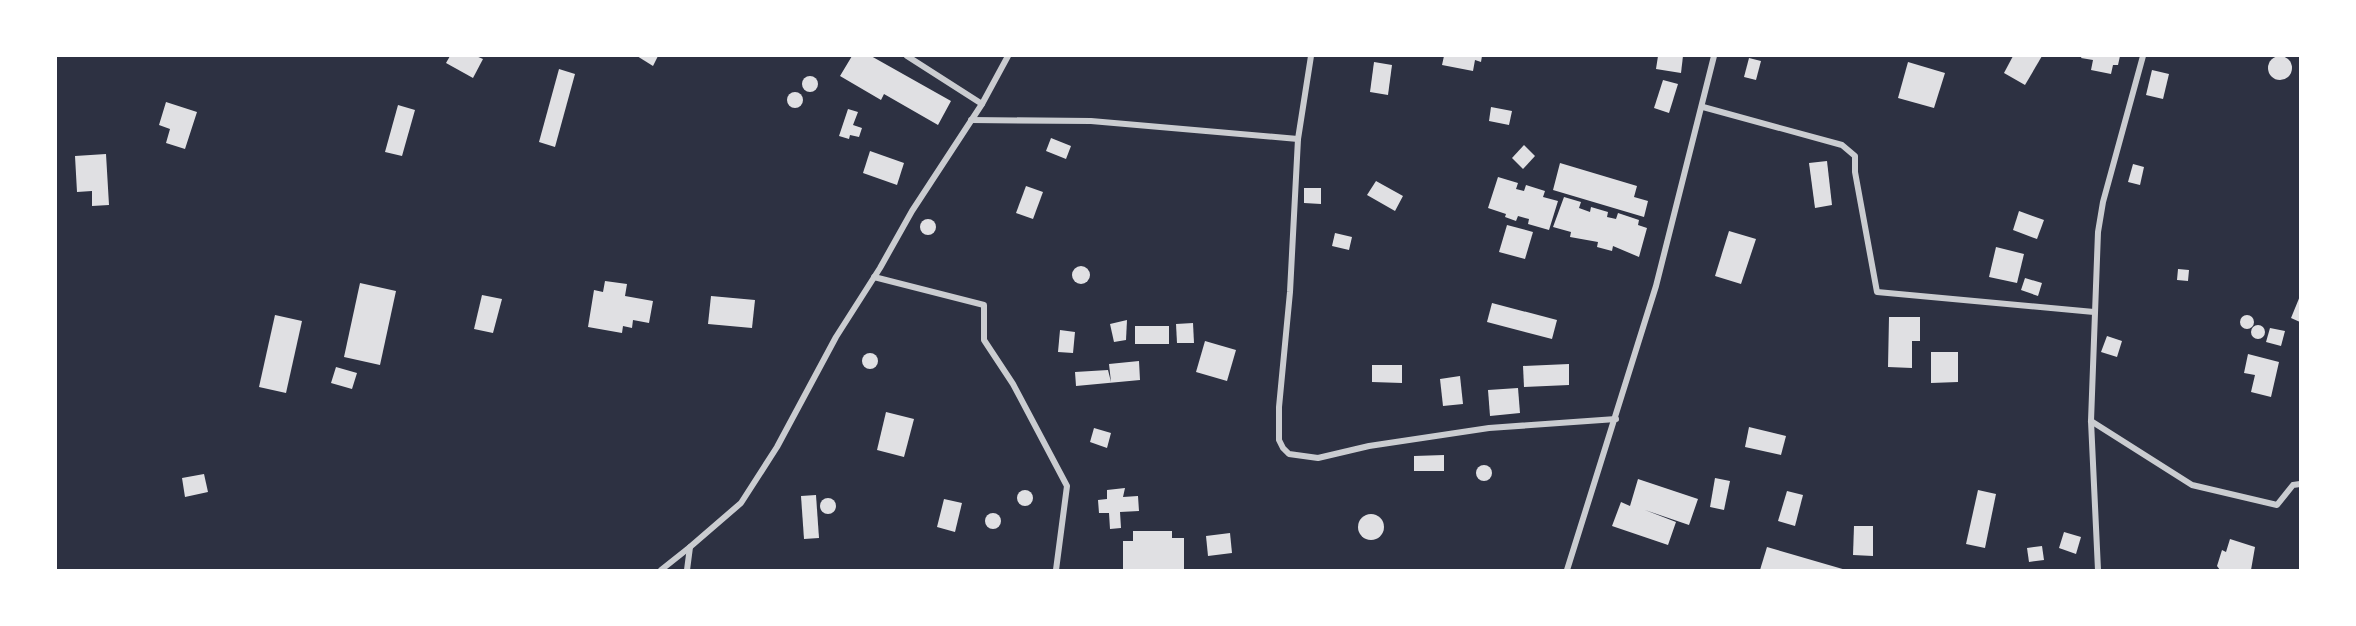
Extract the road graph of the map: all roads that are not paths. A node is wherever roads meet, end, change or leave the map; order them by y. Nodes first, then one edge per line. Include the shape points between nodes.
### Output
1 (907, 56) edge
2 (1008, 56) edge
3 (1311, 56) edge
4 (1714, 56) edge
5 (2143, 56) edge
6 (982, 104) junction
7 (1703, 107) junction
8 (971, 120) junction
9 (1298, 139) junction
10 (874, 277) junction
11 (2094, 312) junction
12 (1616, 419) junction
13 (2091, 421) junction
14 (2301, 484) edge
15 (690, 547) junction
16 (661, 570) edge
17 (687, 570) edge
18 (1056, 570) edge
19 (1568, 570) edge
20 (2098, 570) edge

1 - 6 street
2 - 6 street
3 - 9 street
4 - 7 street
5 - 11 street via 2103,202
6 - 8 street
7 - 11 street via 1842,145 1855,156 1877,292
7 - 12 street
8 - 9 street via 1091,121
8 - 10 street
9 - 12 street via 1278,427 1280,440 1289,454 1318,458 1369,446 1489,428
10 - 15 street via 741,503
10 - 18 street via 984,305 984,340 1013,384 1067,486
11 - 13 street
12 - 19 street
13 - 14 street via 2192,485 2277,506 2293,485
13 - 20 street
15 - 16 street
15 - 17 street

